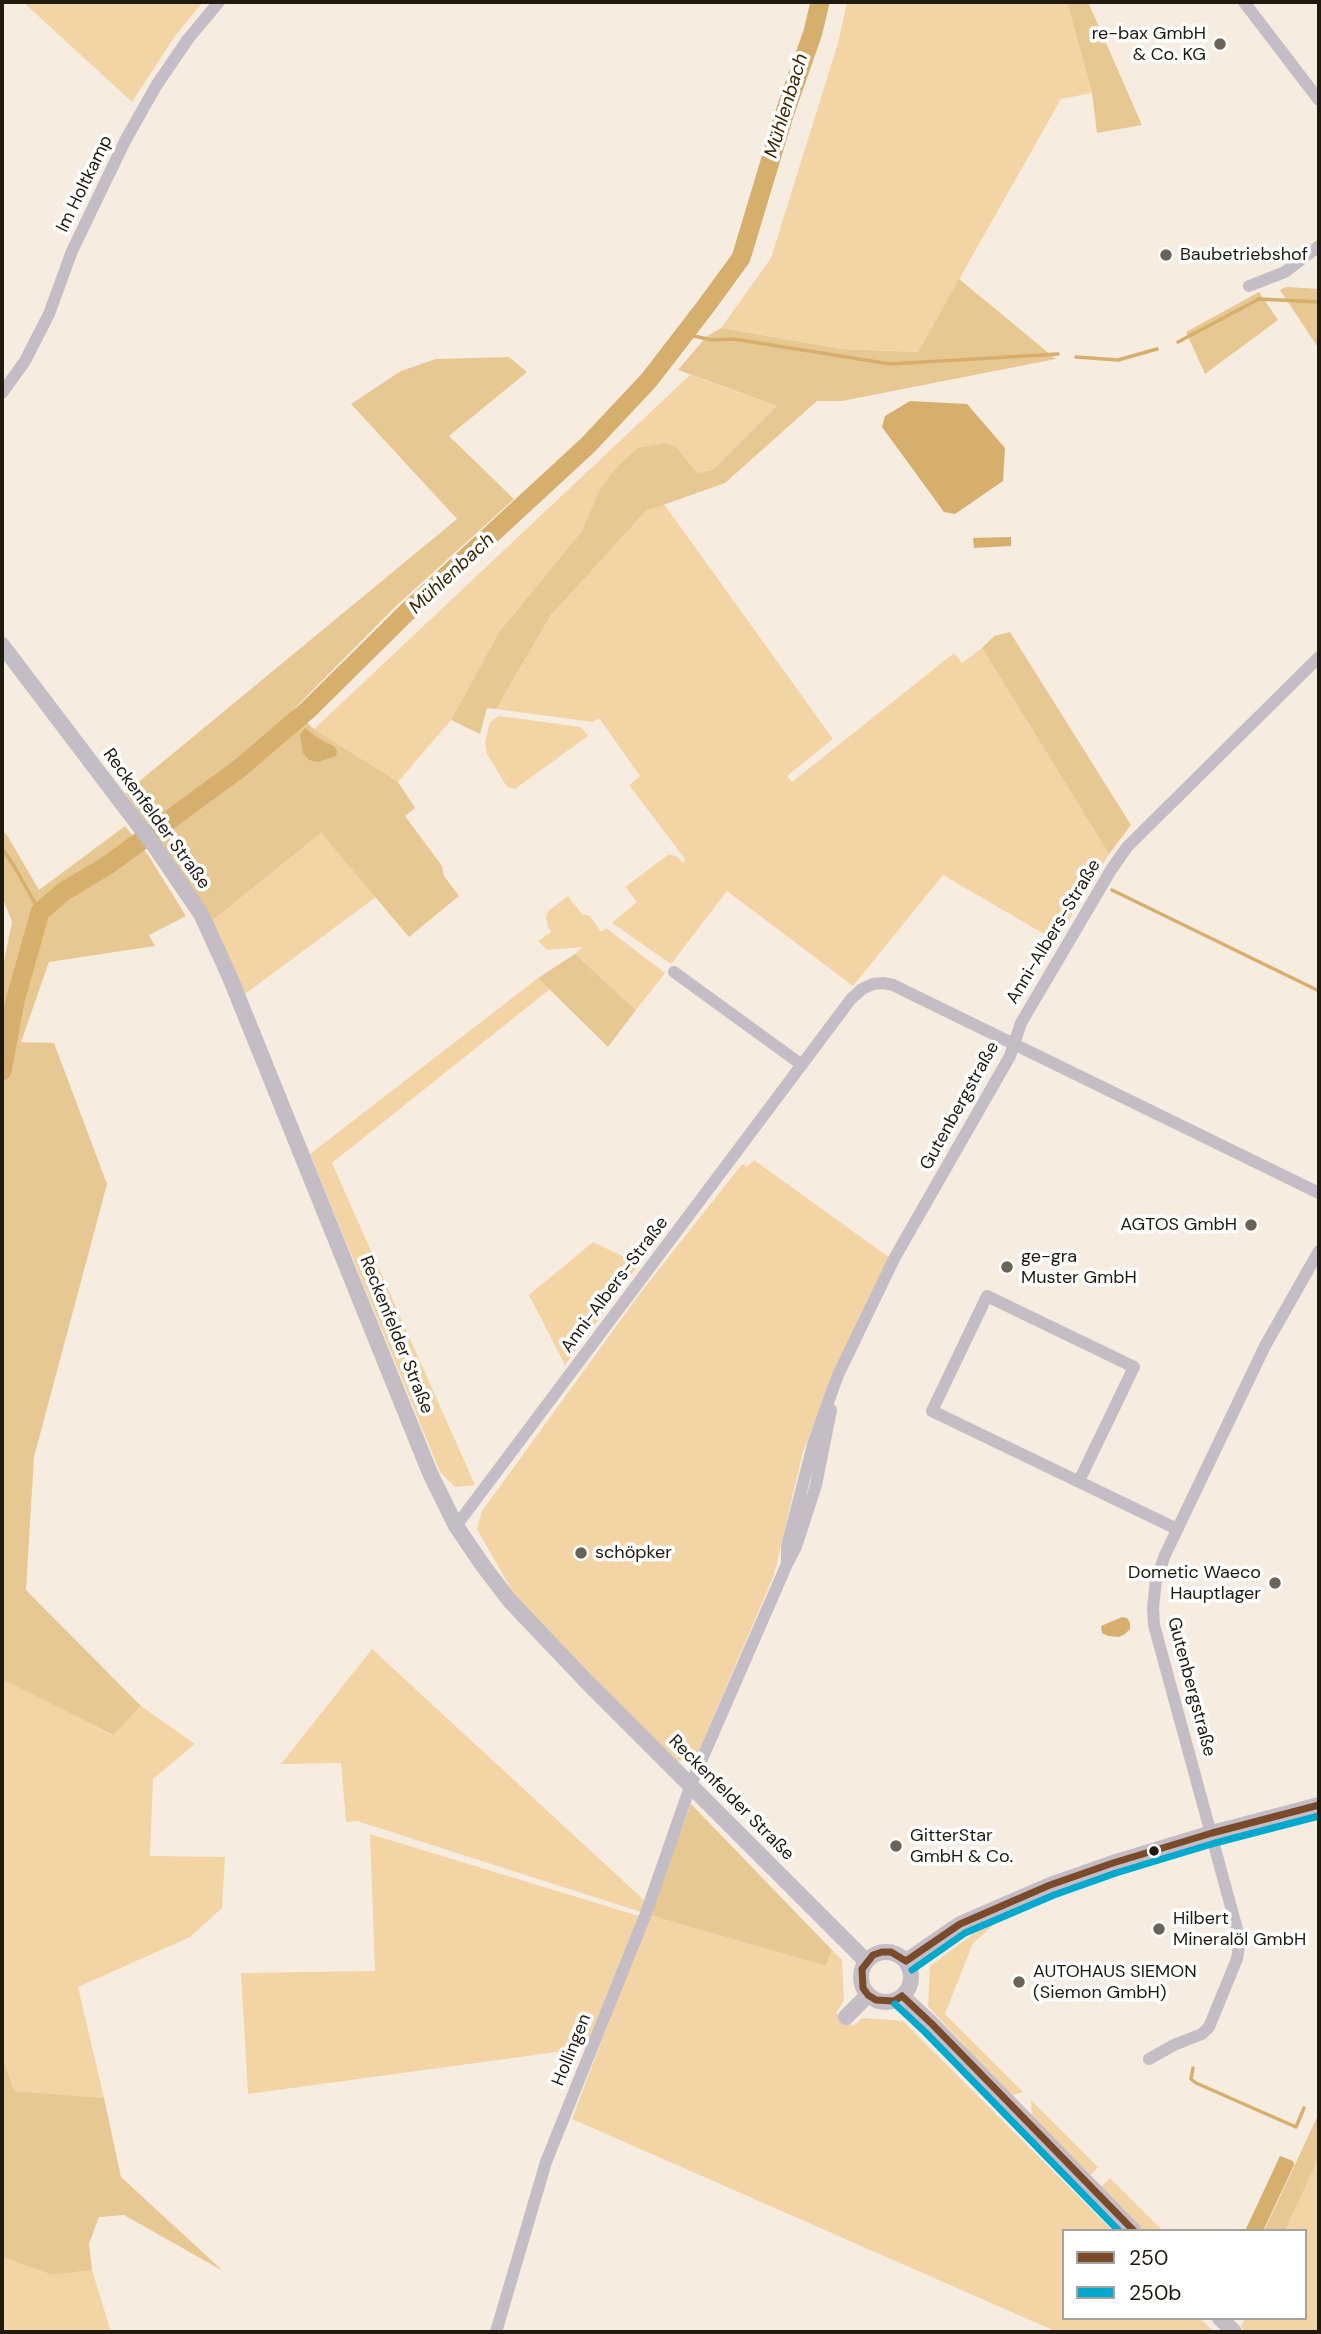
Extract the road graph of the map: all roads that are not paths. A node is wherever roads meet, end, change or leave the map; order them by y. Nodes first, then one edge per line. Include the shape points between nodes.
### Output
1 (219, 2) edge
2 (1244, 2) edge
3 (1319, 100) edge
4 (1319, 246) edge
5 (1249, 286) dead end
6 (2, 393) edge
7 (2, 645) edge
8 (1319, 657) edge
9 (674, 972) dead end
10 (1014, 1043) junction
11 (802, 1065) junction
12 (1319, 1193) edge
13 (1319, 1251) edge
14 (1079, 1481) junction
15 (456, 1525) junction
16 (1177, 1529) junction
17 (691, 1784) junction
18 (1319, 1805) edge
19 (1212, 1833) junction
20 (866, 1961) junction
21 (906, 1961) junction
22 (868, 1995) junction
23 (902, 1996) junction
24 (846, 2017) dead end
25 (1149, 2059) dead end
26 (1133, 2229) edge
27 (496, 2332) edge

1 - 6 street, Im Holtkamp via 156,86 125,141 72,251 49,314
2 - 3 street
4 - 5 street via 1285,272
7 - 15 street, Reckenfelder Straße via 201,914 430,1473
8 - 10 street, Anni-Albers-Straße via 1127,847 1021,1023
9 - 11 street
10 - 11 street, Anni-Albers-Straße via 883,983 862,989 851,999
10 - 12 street, Gutenbergstraße
10 - 17 street, Gutenbergstraße via 895,1257 838,1375 816,1485 796,1547
11 - 15 street, Anni-Albers-Straße
13 - 16 street, Gutenbergstraße via 1265,1346
14 - 14 street via 932,1411 987,1296 1134,1367
14 - 16 street
15 - 17 street, Reckenfelder Straße via 510,1601
16 - 19 street, Gutenbergstraße via 1156,1580 1154,1625
17 - 20 street, Reckenfelder Straße
17 - 27 street, Hollingen via 645,1916 546,2162
18 - 19 street
19 - 21 street via 1020,1897 960,1924
19 - 25 street, Gutenbergstraße via 1240,1940 1237,1959 1209,2027
20 - 21 street via 891,1952
20 - 22 street via 860,1979
21 - 23 street via 911,1984
22 - 23 street via 885,2002
22 - 24 street
23 - 26 street

